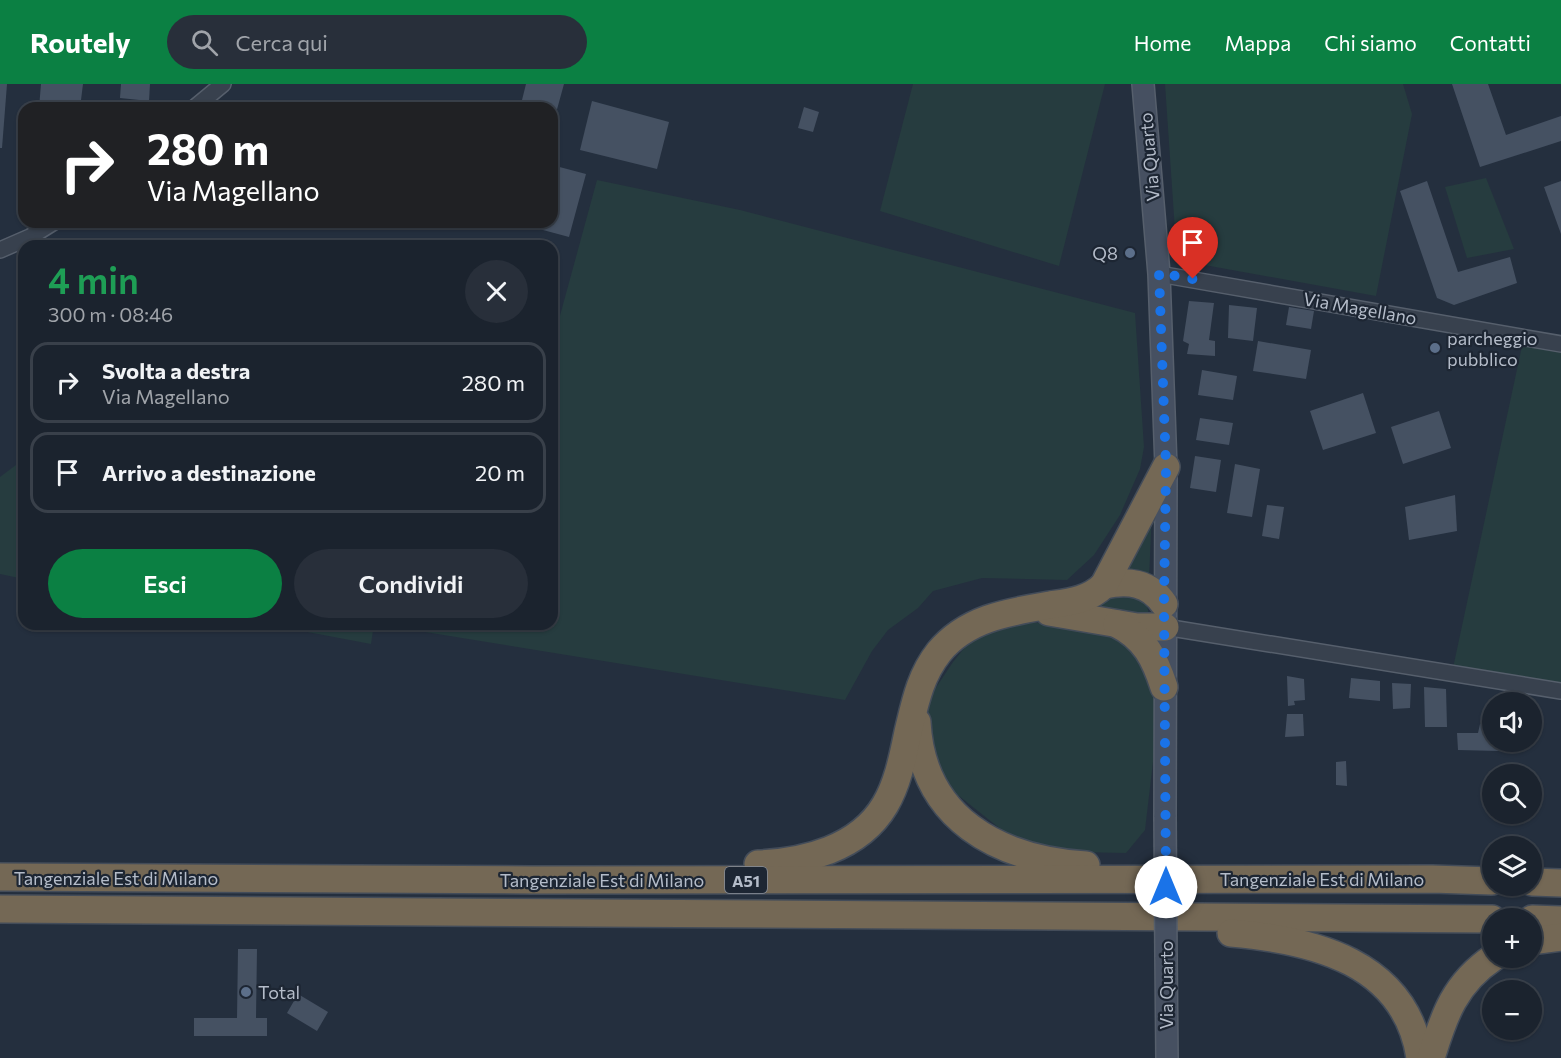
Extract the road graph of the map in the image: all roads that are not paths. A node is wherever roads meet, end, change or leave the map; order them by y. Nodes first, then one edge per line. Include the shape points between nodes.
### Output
1 (223, 84) edge
2 (1143, 84) edge
3 (201, 102) edge
4 (44, 228) edge
5 (23, 240) edge
6 (18, 242) edge
7 (0, 250) edge
8 (1159, 273) junction
9 (1561, 344) edge
10 (1166, 467) junction
11 (1104, 585) junction
12 (1028, 609) junction
13 (1165, 615) junction
14 (1113, 622) junction
15 (1164, 687) junction
16 (1561, 691) edge
17 (916, 696) junction
18 (0, 877) edge
19 (1432, 879) junction
20 (533, 880) junction
21 (1482, 881) edge
22 (1542, 882) edge
23 (1561, 883) edge
24 (0, 909) edge
25 (1136, 916) junction
26 (1482, 919) edge
27 (1542, 919) edge
28 (1561, 920) edge
29 (1561, 937) edge
30 (1542, 939) edge
31 (1482, 965) edge
32 (1167, 1058) edge
33 (1420, 1058) edge
34 (1431, 1058) edge

1 - 3 street
2 - 8 street, Via Quarto
4 - 5 street
6 - 7 street
8 - 9 street, Via Magellano
8 - 10 street, Via Quarto
10 - 11 highway
10 - 13 street, Via Quarto
11 - 12 highway via 1083,599
11 - 13 highway via 1142,585 1152,590
12 - 14 highway
12 - 17 highway via 988,618 954,637 931,664
13 - 14 highway via 1137,627
13 - 15 street, Via Quarto
13 - 16 street
14 - 15 highway via 1132,633 1151,653
15 - 32 street, Via Quarto, bridge
17 - 19 highway via 922,759 939,797 967,825 1024,854 1086,865 1248,868
17 - 20 highway via 904,752 885,806 855,836 831,850 783,862 659,866
18 - 20 highway, Tangenziale Est di Milano / A51
19 - 20 highway, Tangenziale Est di Milano / A51
19 - 21 highway, Tangenziale Est di Milano / A51
22 - 23 highway
24 - 25 highway, Tangenziale Est di Milano / A51
25 - 26 highway, Tangenziale Est di Milano / A51
25 - 33 highway via 1291,940 1345,959 1375,977 1396,998 1412,1027
27 - 28 highway
29 - 30 highway
31 - 34 highway via 1459,989 1446,1012

